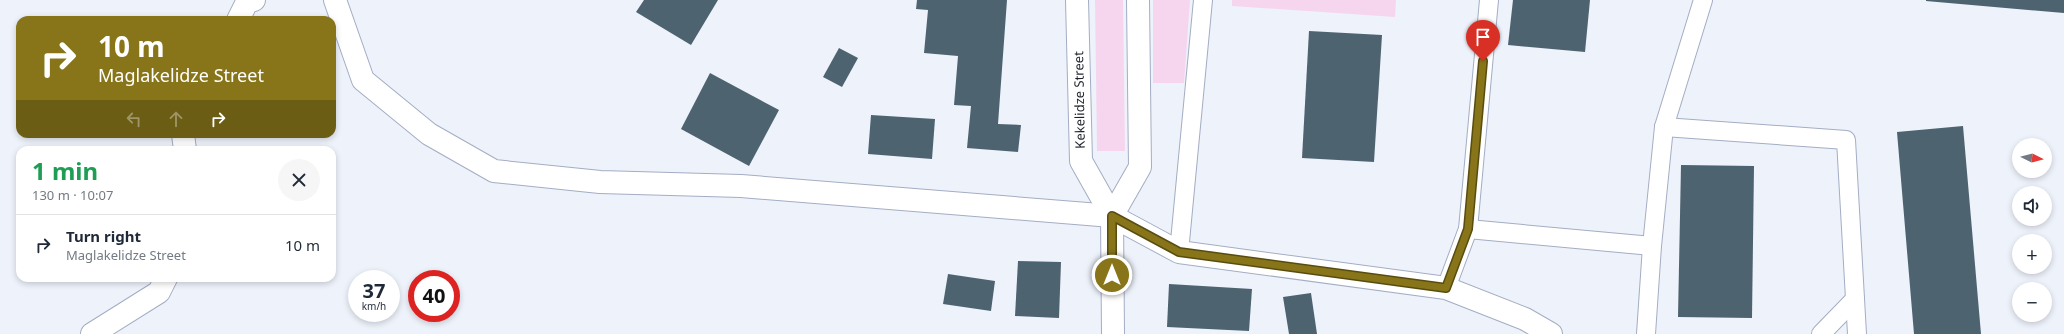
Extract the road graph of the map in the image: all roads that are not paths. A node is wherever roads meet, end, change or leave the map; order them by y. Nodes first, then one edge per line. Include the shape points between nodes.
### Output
1 (254, 0) edge
2 (335, 0) edge
3 (1077, 0) edge
4 (1138, 0) edge
5 (1203, 0) edge
6 (1489, 0) edge
7 (1703, 0) edge
8 (240, 16) edge
9 (1664, 127) junction
10 (1112, 216) junction
11 (1468, 229) junction
12 (1652, 246) junction
13 (1179, 252) junction
14 (164, 282) edge
15 (1446, 288) junction
16 (1855, 299) junction
17 (92, 334) edge
18 (1112, 334) edge
19 (1551, 334) edge
20 (1646, 334) edge
21 (1821, 334) edge
22 (1857, 334) edge

1 - 8 street via 247,2
2 - 10 street via 363,80 429,134 494,171 600,182 740,186
3 - 10 street, Kekelidze Street via 1081,161
4 - 10 street, Kekelidze Street via 1140,167
5 - 13 lane
6 - 11 lane
7 - 9 lane
9 - 12 lane
9 - 16 lane via 1846,140
10 - 13 street
10 - 18 street, Kekelidze Street
11 - 12 lane
11 - 15 lane
12 - 20 lane
13 - 15 street
14 - 17 street via 160,292
15 - 19 street via 1525,319
16 - 21 lane
16 - 22 lane

